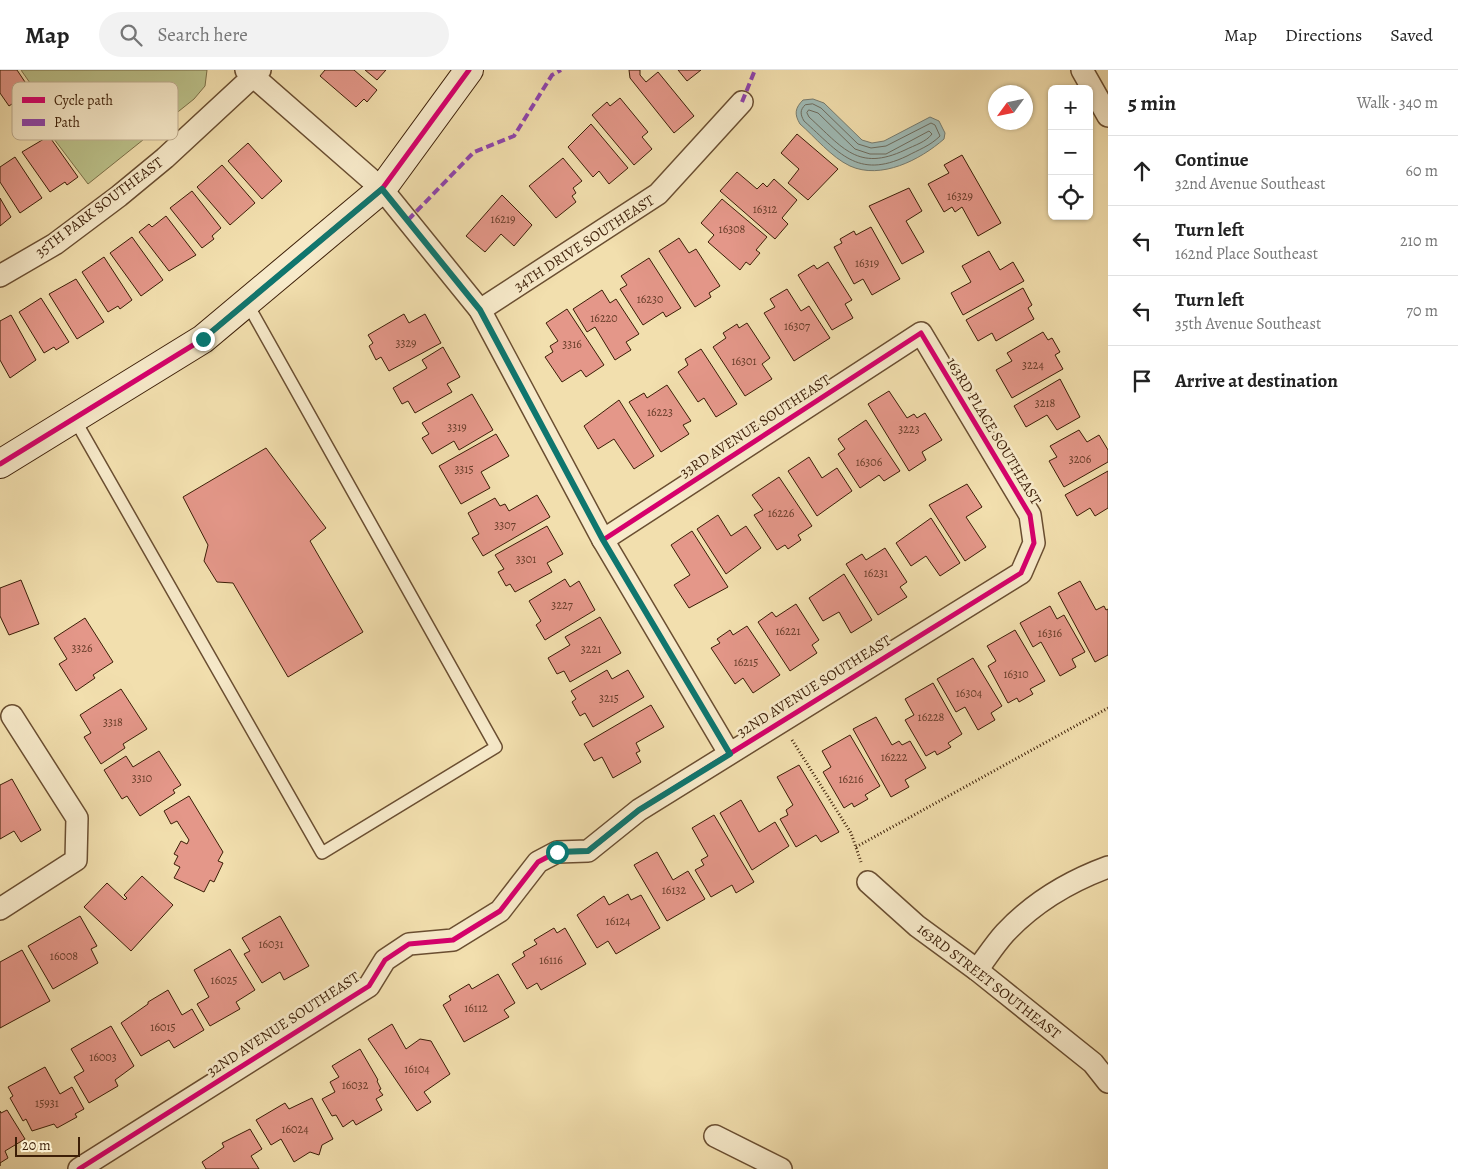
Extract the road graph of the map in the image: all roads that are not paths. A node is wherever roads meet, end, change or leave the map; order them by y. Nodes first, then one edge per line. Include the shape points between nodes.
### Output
1 (469, 70) edge
2 (1082, 70) edge
3 (253, 73) edge
4 (742, 102) dead end
5 (1108, 116) edge
6 (382, 189) junction
7 (0, 276) edge
8 (246, 302) junction
9 (480, 310) junction
10 (921, 333) joint
11 (75, 420) junction
12 (0, 464) edge
13 (603, 540) junction
14 (1021, 573) joint
15 (12, 716) dead end
16 (730, 754) junction
17 (1108, 867) edge
18 (868, 882) road end
19 (0, 909) edge
20 (977, 970) junction
21 (1108, 1082) edge
22 (715, 1136) dead end
23 (79, 1169) edge
24 (781, 1169) edge

1 - 6 street
2 - 5 street
3 - 6 street
3 - 7 street, 35TH PARK SOUTHEAST via 165,158 119,196 54,244
4 - 9 street, 34TH DRIVE SOUTHEAST via 658,194
6 - 8 street
6 - 9 street
8 - 11 street via 203,339
8 - 11 lane via 496,747 322,853
9 - 13 street
10 - 13 street, 33RD AVENUE SOUTHEAST
10 - 14 street, 163RD PLACE SOUTHEAST via 1030,515 1034,543
11 - 12 street
13 - 16 street
14 - 16 street, 32ND AVENUE SOUTHEAST
15 - 19 street via 77,818 76,860
16 - 23 street, 32ND AVENUE SOUTHEAST via 639,810 588,851 557,852 538,862 500,911 453,940 409,944 385,960 369,986
17 - 20 street via 1083,876 1037,905 1005,933
18 - 20 street, 163RD STREET SOUTHEAST via 917,926
20 - 21 street, 163RD STREET SOUTHEAST via 1093,1063
22 - 24 street

